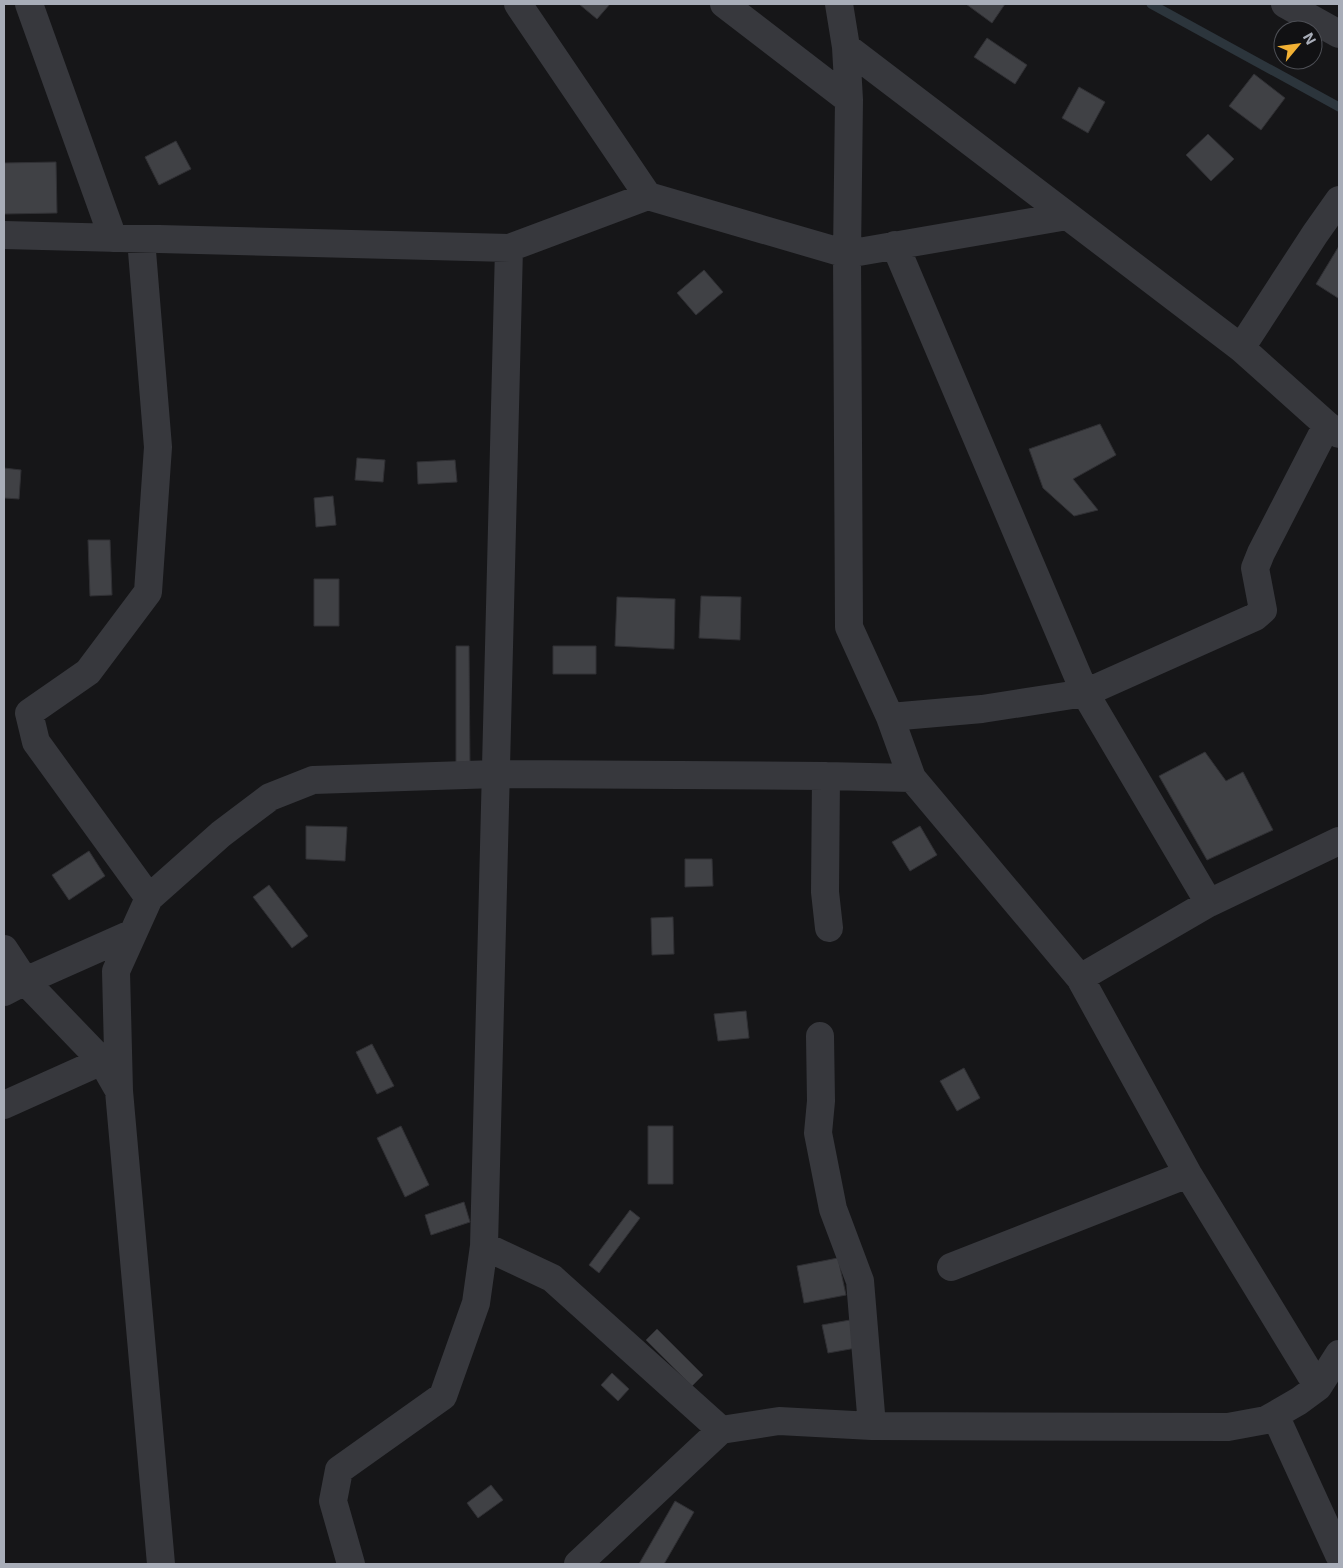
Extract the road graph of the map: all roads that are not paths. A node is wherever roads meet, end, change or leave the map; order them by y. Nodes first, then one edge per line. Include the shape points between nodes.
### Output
1 (28, 4) edge
2 (518, 4) edge
3 (724, 4) edge
4 (839, 4) edge
5 (1285, 4) edge
6 (1339, 34) edge
7 (846, 48) junction
8 (849, 100) junction
9 (648, 196) junction
10 (1339, 200) edge
11 (1067, 216) junction
12 (4, 235) edge
13 (113, 238) junction
14 (141, 239) junction
15 (895, 245) junction
16 (509, 248) junction
17 (847, 254) junction
18 (1241, 348) junction
19 (1333, 430) edge
20 (1085, 693) junction
21 (890, 717) junction
22 (496, 774) junction
23 (826, 776) junction
24 (912, 778) junction
25 (1339, 841) edge
26 (149, 898) junction
27 (1209, 903) junction
28 (829, 928) dead end
29 (133, 933) junction
30 (4, 949) edge
31 (1080, 978) junction
32 (14, 986) edge
33 (820, 1036) dead end
34 (102, 1061) junction
35 (118, 1091) junction
36 (4, 1105) edge
37 (1188, 1174) junction
38 (484, 1246) junction
39 (951, 1267) dead end
40 (1339, 1354) edge
41 (1318, 1387) junction
42 (1276, 1415) junction
43 (872, 1426) junction
44 (721, 1430) junction
45 (1339, 1555) edge
46 (161, 1564) edge
47 (351, 1564) edge
48 (578, 1564) edge

1 - 13 street
2 - 9 street
3 - 8 street
4 - 7 street
5 - 6 street
7 - 8 street
7 - 11 street
8 - 17 street
9 - 16 street
9 - 17 street
10 - 18 street
11 - 15 street
11 - 18 street
12 - 13 street
13 - 14 street
14 - 16 street
14 - 26 street via 158,447 148,592 88,672 30,713 36,742
15 - 17 street
15 - 20 street
16 - 22 street
17 - 21 street via 849,627
18 - 19 street
19 - 20 street via 1258,560 1255,568 1263,610
20 - 21 street via 982,709
20 - 27 street
21 - 24 street
22 - 23 street
22 - 26 street via 314,780 270,797 221,834
22 - 38 street
23 - 24 street
23 - 28 street via 825,892
24 - 31 street
25 - 27 street
26 - 29 street
27 - 31 street
29 - 32 street
29 - 35 street via 116,970
30 - 32 street
31 - 37 street
32 - 34 street
33 - 43 street via 818,1133 834,1208 860,1281
34 - 35 street
34 - 36 street
35 - 46 street
37 - 39 street
37 - 41 street
38 - 44 street via 552,1278
38 - 47 street via 476,1303 443,1396 340,1470 333,1501
40 - 41 street
41 - 42 street
42 - 43 street via 1228,1427
42 - 45 street
43 - 44 street via 779,1421
44 - 48 street

